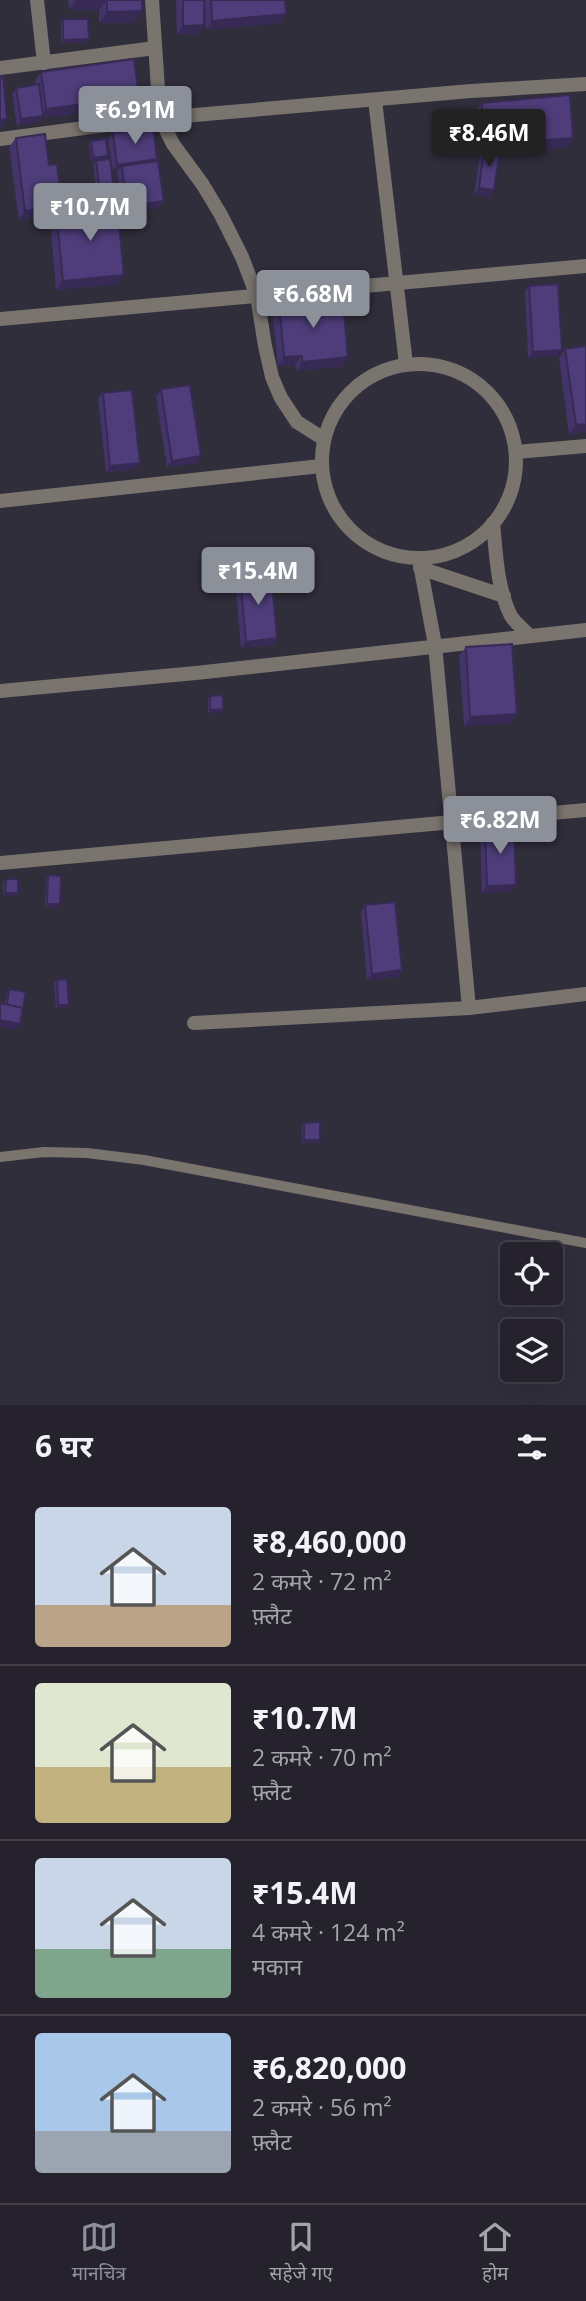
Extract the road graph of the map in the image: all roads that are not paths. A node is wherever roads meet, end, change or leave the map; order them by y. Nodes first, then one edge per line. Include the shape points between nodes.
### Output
1 (37, 0) edge
2 (152, 0) edge
3 (155, 48) junction
4 (44, 63) junction
5 (0, 68) edge
6 (586, 83) edge
7 (374, 100) junction
8 (160, 118) junction
9 (0, 139) edge
10 (586, 267) edge
11 (396, 283) junction
12 (257, 296) junction
13 (0, 318) edge
14 (406, 364) junction
15 (324, 439) junction
16 (586, 446) edge
17 (516, 452) junction
18 (321, 466) junction
19 (0, 501) edge
20 (494, 523) junction
21 (420, 563) junction
22 (504, 596) junction
23 (586, 630) edge
24 (528, 635) junction
25 (435, 645) junction
26 (0, 691) edge
27 (586, 810) edge
28 (450, 823) junction
29 (0, 863) edge
30 (586, 994) edge
31 (469, 1008) junction
32 (194, 1023) dead end
33 (0, 1157) edge
34 (586, 1242) edge

1 - 4 street
2 - 3 street
3 - 4 street
3 - 8 street
4 - 5 street
6 - 7 street
7 - 8 street
7 - 11 street
8 - 9 street
8 - 12 street via 221,215
10 - 11 street
11 - 12 street
11 - 14 street
12 - 13 street
12 - 15 street via 267,356 281,398 297,422
14 - 15 street via 378,372 353,388 334,411
14 - 17 street via 450,368 488,391 512,430
15 - 18 street
16 - 17 street
17 - 20 street via 515,478
18 - 19 street
18 - 21 street via 336,513 352,532 372,547
20 - 21 street via 472,542
20 - 22 street
21 - 22 street
21 - 25 street
22 - 24 street via 510,616
23 - 24 street
24 - 25 street
25 - 26 street
25 - 28 street
27 - 28 street
28 - 29 street
28 - 31 street
30 - 31 street
31 - 32 street
33 - 34 lane via 66,1152 144,1160

